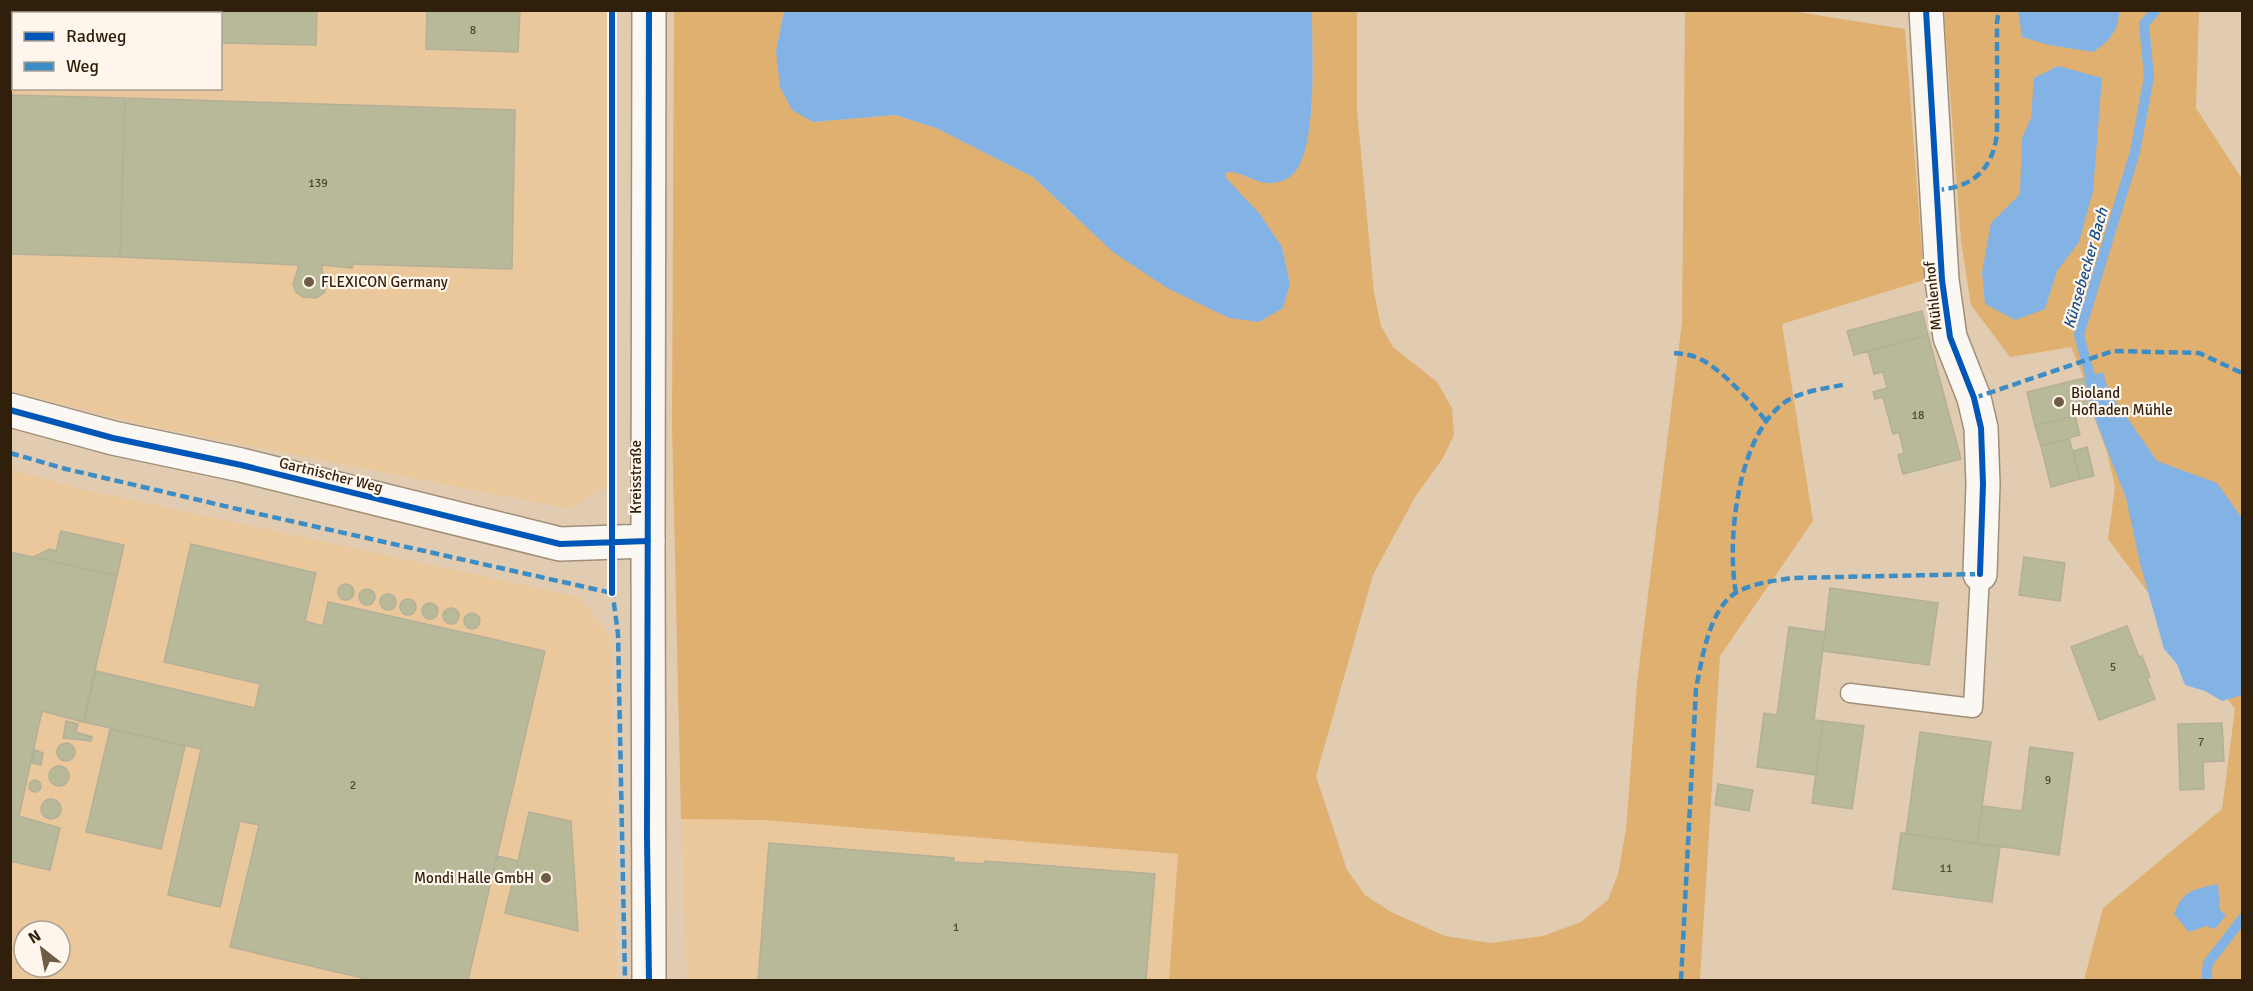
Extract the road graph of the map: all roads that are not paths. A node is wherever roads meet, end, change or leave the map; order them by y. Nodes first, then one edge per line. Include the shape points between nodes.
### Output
1 (649, 10) edge
2 (1926, 10) edge
3 (10, 410) edge
4 (648, 541) junction
5 (1980, 574) joint
6 (1850, 693) dead end
7 (649, 981) edge

1 - 4 street, Kreisstraße
2 - 5 street, Mühlenhof via 1946,315 1981,428
3 - 4 street, Gartnischer Weg via 560,544
4 - 7 street, Kreisstraße
5 - 6 lane via 1973,708

